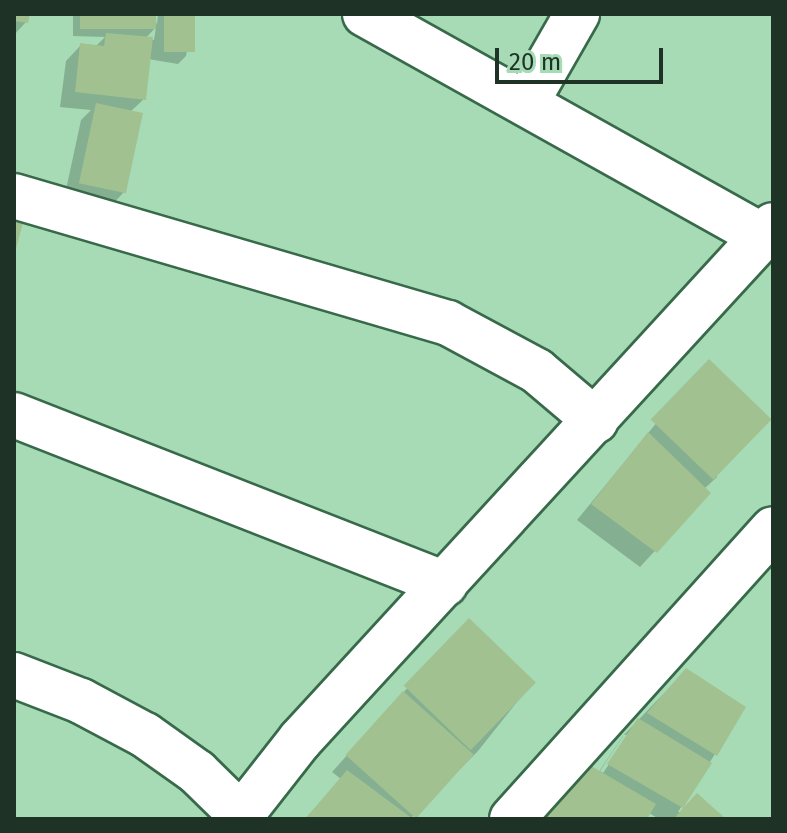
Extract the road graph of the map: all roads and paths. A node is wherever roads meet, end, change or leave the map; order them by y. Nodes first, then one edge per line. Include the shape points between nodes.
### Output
1 (365, 14) edge
2 (577, 14) edge
3 (526, 103) junction
4 (14, 196) edge
5 (767, 230) edge
6 (14, 415) edge
7 (596, 421) junction
8 (773, 529) edge
9 (445, 584) junction
10 (14, 675) edge
11 (243, 817) edge
12 (512, 819) edge

1 - 3 street
2 - 3 street
3 - 5 street
4 - 7 street via 448,323 537,371
5 - 7 street
6 - 9 street
7 - 9 street
8 - 12 street
9 - 11 street via 300,740
10 - 11 street via 81,701 145,735 197,772

